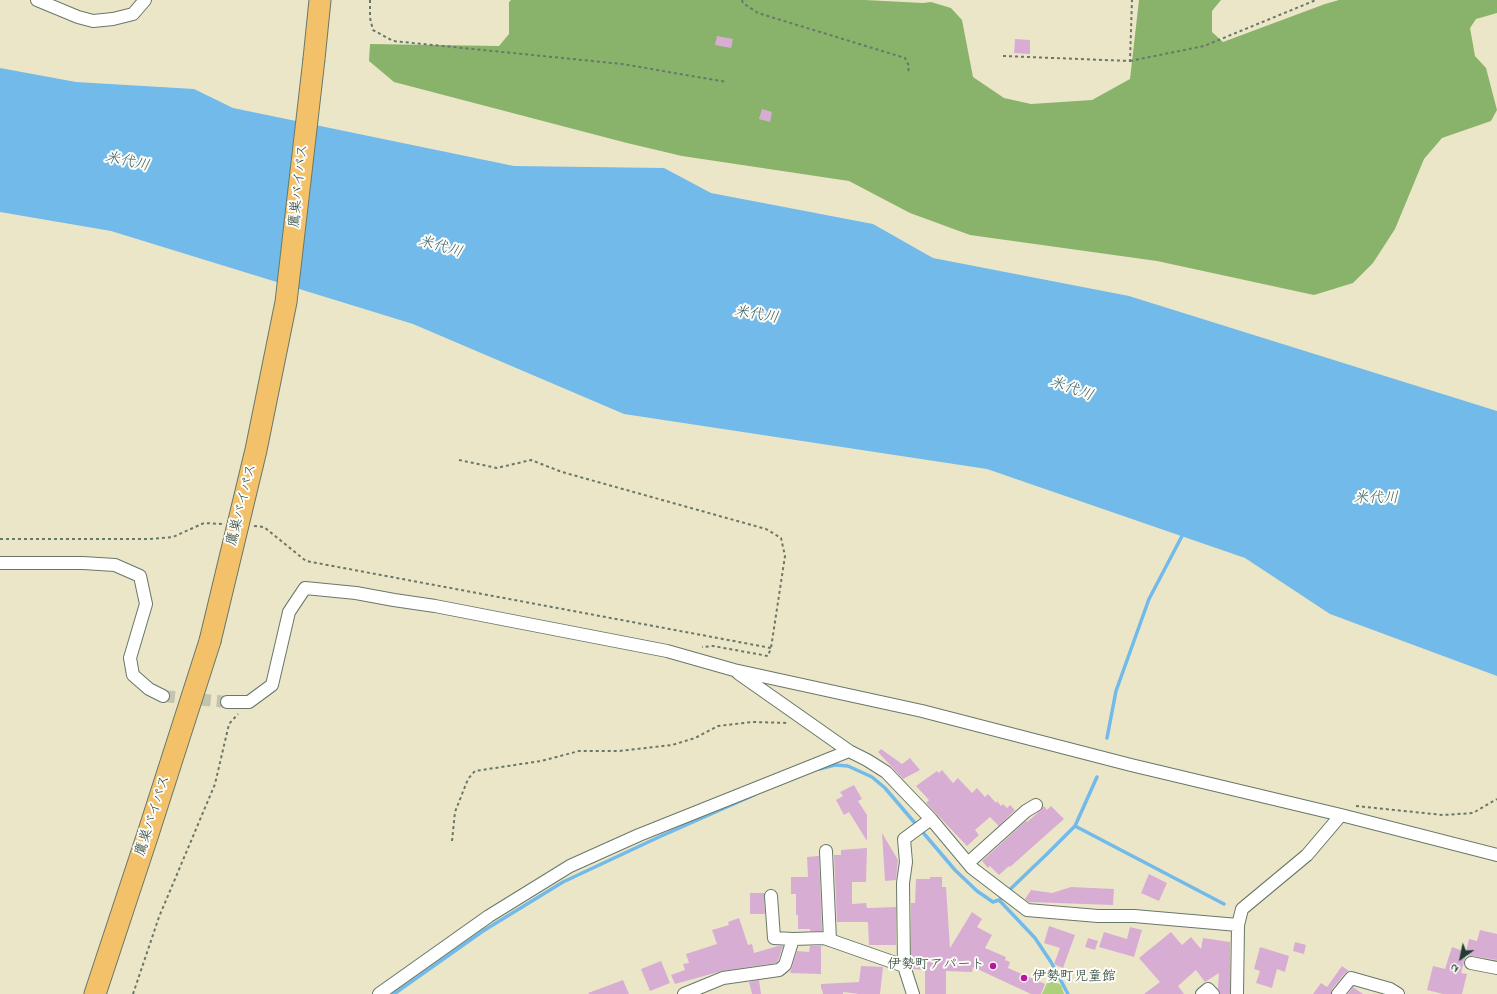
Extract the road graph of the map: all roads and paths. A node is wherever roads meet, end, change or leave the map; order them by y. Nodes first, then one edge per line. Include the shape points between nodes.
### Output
1 (37, 0) edge
2 (145, 0) edge
3 (320, 0) edge
4 (370, 0) edge
5 (742, 0) edge
6 (1132, 0) edge
7 (1316, 0) edge
8 (1003, 56) dead end
9 (1130, 61) junction
10 (908, 73) dead end
11 (727, 82) dead end
12 (459, 460) dead end
13 (227, 524) dead end
14 (249, 526) dead end
15 (0, 538) edge
16 (0, 563) edge
17 (698, 648) dead end
18 (771, 648) junction
19 (734, 670) junction
20 (163, 696) tunnel mouth
21 (227, 702) tunnel mouth
22 (249, 702) junction
23 (792, 723) dead end
24 (849, 750) junction
25 (1497, 799) edge
26 (1036, 805) dead end
27 (1341, 815) junction
28 (927, 822) junction
29 (452, 841) dead end
30 (826, 851) dead end
31 (1497, 855) edge
32 (968, 863) junction
33 (771, 896) dead end
34 (1238, 926) junction
35 (793, 939) junction
36 (830, 940) junction
37 (1471, 963) dead end
38 (904, 966) junction
39 (1497, 968) edge
40 (95, 994) edge
41 (133, 994) edge
42 (379, 994) edge
43 (684, 994) edge
44 (913, 994) edge
45 (1202, 994) edge
46 (1213, 994) edge
47 (1237, 994) edge
48 (1338, 994) edge
49 (1398, 994) edge

1 - 2 street via 93,21 132,14
3 - 40 highway, 鷹巣バイパス, bridge via 286,302 256,450 210,641
4 - 11 path via 373,30 393,41 622,64
5 - 10 path via 758,13 905,58 909,66
6 - 9 path
7 - 9 path via 1204,46
8 - 9 path
12 - 18 path via 496,468 531,460 562,472 766,529 781,538 785,556
13 - 15 path via 204,523 173,537 149,540
14 - 18 path via 264,527 306,561
16 - 20 street via 114,565 140,576 146,604 130,658 133,675 149,689
17 - 18 path via 713,646 768,656
19 - 22 street via 667,651 609,639 435,606 356,593 305,588 289,612 272,685
19 - 24 street
19 - 27 street via 922,711 1131,765
21 - 22 street
22 - 41 path via 229,724 215,784 159,917
23 - 29 path via 752,722 718,726 695,738 672,745 619,751 579,751 541,761 475,770 468,779 455,812
24 - 28 street via 886,772
24 - 42 street via 674,820 570,866 489,916
25 - 27 path via 1473,813 1443,815 1359,805 1351,806
26 - 32 street
27 - 31 street
27 - 34 street via 1307,855 1242,909
28 - 32 street
28 - 38 street via 904,839
30 - 36 street
32 - 34 street via 1027,910 1098,916 1134,916
33 - 35 street via 774,938
34 - 47 street
35 - 36 street
35 - 43 street via 785,965 779,970 723,978
36 - 38 street
37 - 39 street
38 - 44 street
45 - 46 street via 1208,989
48 - 49 street via 1351,978 1390,989

